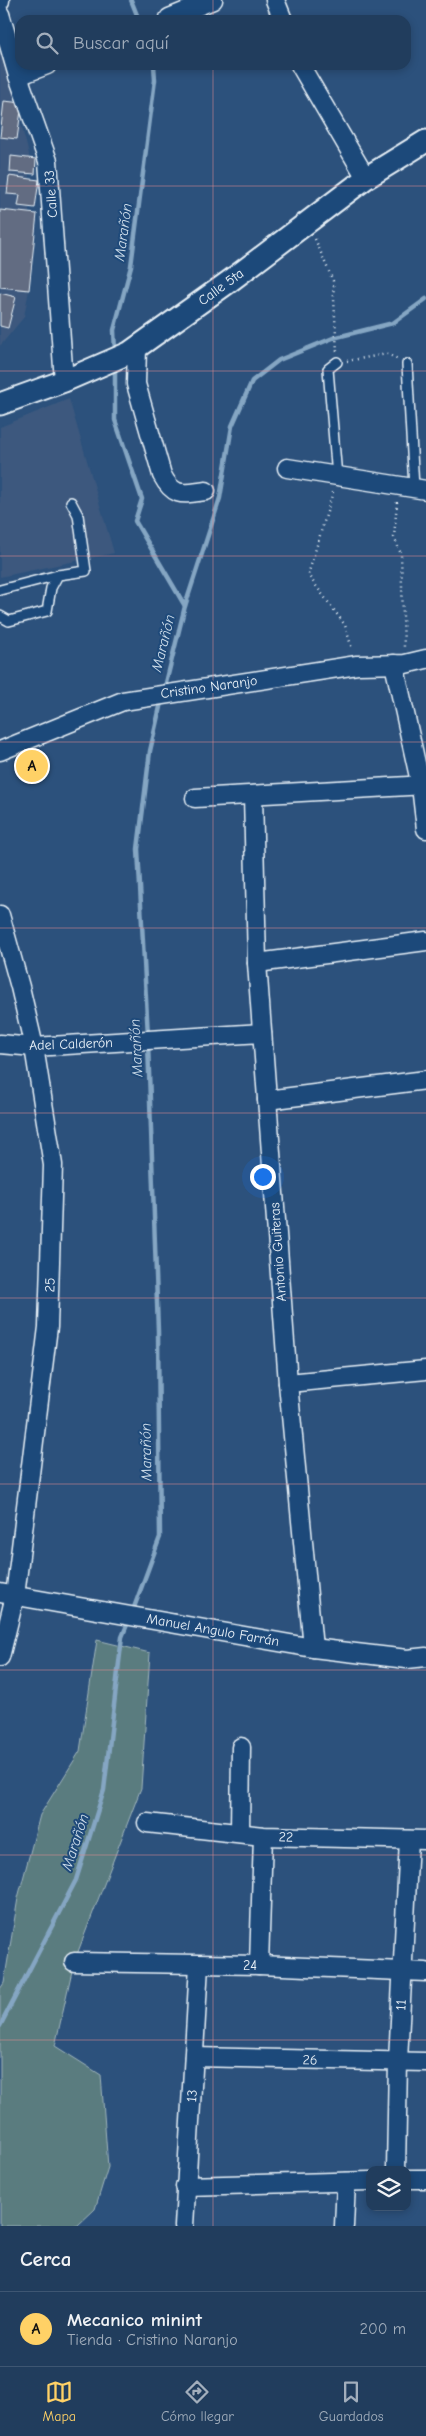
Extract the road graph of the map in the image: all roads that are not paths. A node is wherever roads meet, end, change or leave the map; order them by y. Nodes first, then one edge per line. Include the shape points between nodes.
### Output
1 (213, 0) edge
2 (275, 0) edge
3 (0, 14) edge
4 (176, 15) edge
5 (281, 15) edge
6 (15, 66) edge
7 (16, 70) edge
8 (34, 70) edge
9 (303, 70) edge
10 (18, 76) junction
11 (426, 141) edge
12 (366, 178) junction
13 (133, 350) junction
14 (337, 362) road end
15 (407, 364) road end
16 (64, 381) junction
17 (0, 404) edge
18 (287, 468) dead end
19 (337, 477) junction
20 (413, 488) edge
21 (206, 491) dead end
22 (71, 502) dead end
23 (58, 575) junction
24 (0, 590) edge
25 (0, 616) edge
26 (426, 659) edge
27 (399, 664) junction
28 (0, 751) edge
29 (423, 786) edge
30 (253, 795) junction
31 (195, 798) dead end
32 (426, 829) edge
33 (0, 915) edge
34 (426, 941) edge
35 (256, 963) junction
36 (262, 1033) junction
37 (0, 1044) edge
38 (34, 1047) junction
39 (426, 1080) edge
40 (267, 1100) junction
41 (426, 1370) edge
42 (288, 1383) junction
43 (7, 1594) edge
44 (313, 1648) junction
45 (0, 1657) edge
46 (426, 1657) edge
47 (241, 1747) dead end
48 (147, 1823) dead end
49 (240, 1833) junction
50 (263, 1836) junction
51 (417, 1840) edge
52 (74, 1962) dead end
53 (199, 1965) junction
54 (259, 1965) junction
55 (402, 1972) junction
56 (426, 1972) edge
57 (194, 2057) junction
58 (398, 2061) junction
59 (426, 2062) edge
60 (396, 2166) edge
61 (411, 2179) edge
62 (426, 2179) edge
63 (366, 2180) edge
64 (346, 2182) junction
65 (185, 2186) junction
66 (184, 2226) edge
67 (344, 2226) edge

1 - 4 street
2 - 5 street
3 - 6 street, Calle 33
7 - 10 street, Calle 33
8 - 10 street
9 - 12 street
10 - 16 street, Calle 33 via 48,161
11 - 12 street, Calle 5ta
12 - 13 street, Calle 5ta
13 - 16 street, Calle 5ta
13 - 21 street via 136,384 168,488 180,494
14 - 19 lane via 328,370
15 - 20 lane
16 - 17 street, Calle 5ta
18 - 19 street
19 - 20 street
22 - 23 lane via 78,515 86,571
23 - 24 lane
23 - 25 lane via 50,588 47,611 9,621
26 - 27 street, Cristino Naranjo
27 - 28 street, Cristino Naranjo via 357,665 123,700
27 - 29 street
29 - 30 street
29 - 32 street
30 - 31 street
30 - 35 street, Antonio Guiteras
33 - 38 street, 25
34 - 35 street
35 - 36 street, Antonio Guiteras
36 - 38 street, Adel Calderón
36 - 40 street, Antonio Guiteras
37 - 38 street, Adel Calderón
38 - 43 street, 25 via 53,1165 48,1327
39 - 40 street
40 - 42 street, Antonio Guiteras
41 - 42 street
42 - 44 street, Antonio Guiteras
43 - 44 street, Manuel Angulo Farrán
43 - 45 street, 25
44 - 46 street, Manuel Angulo Farrán via 407,1659
47 - 49 street
48 - 49 street, 22
49 - 50 street, 22
50 - 51 street, 22
50 - 54 street
51 - 55 street, 11
52 - 53 street, 24
53 - 54 street, 24
53 - 57 street, 13
54 - 55 street, 24
55 - 56 street, 24
55 - 58 street, 11
57 - 58 street, 26
57 - 65 street, 13
58 - 59 street, 26
58 - 60 street, 11
61 - 62 street
63 - 64 street
64 - 65 street
64 - 67 street
65 - 66 street, 13

